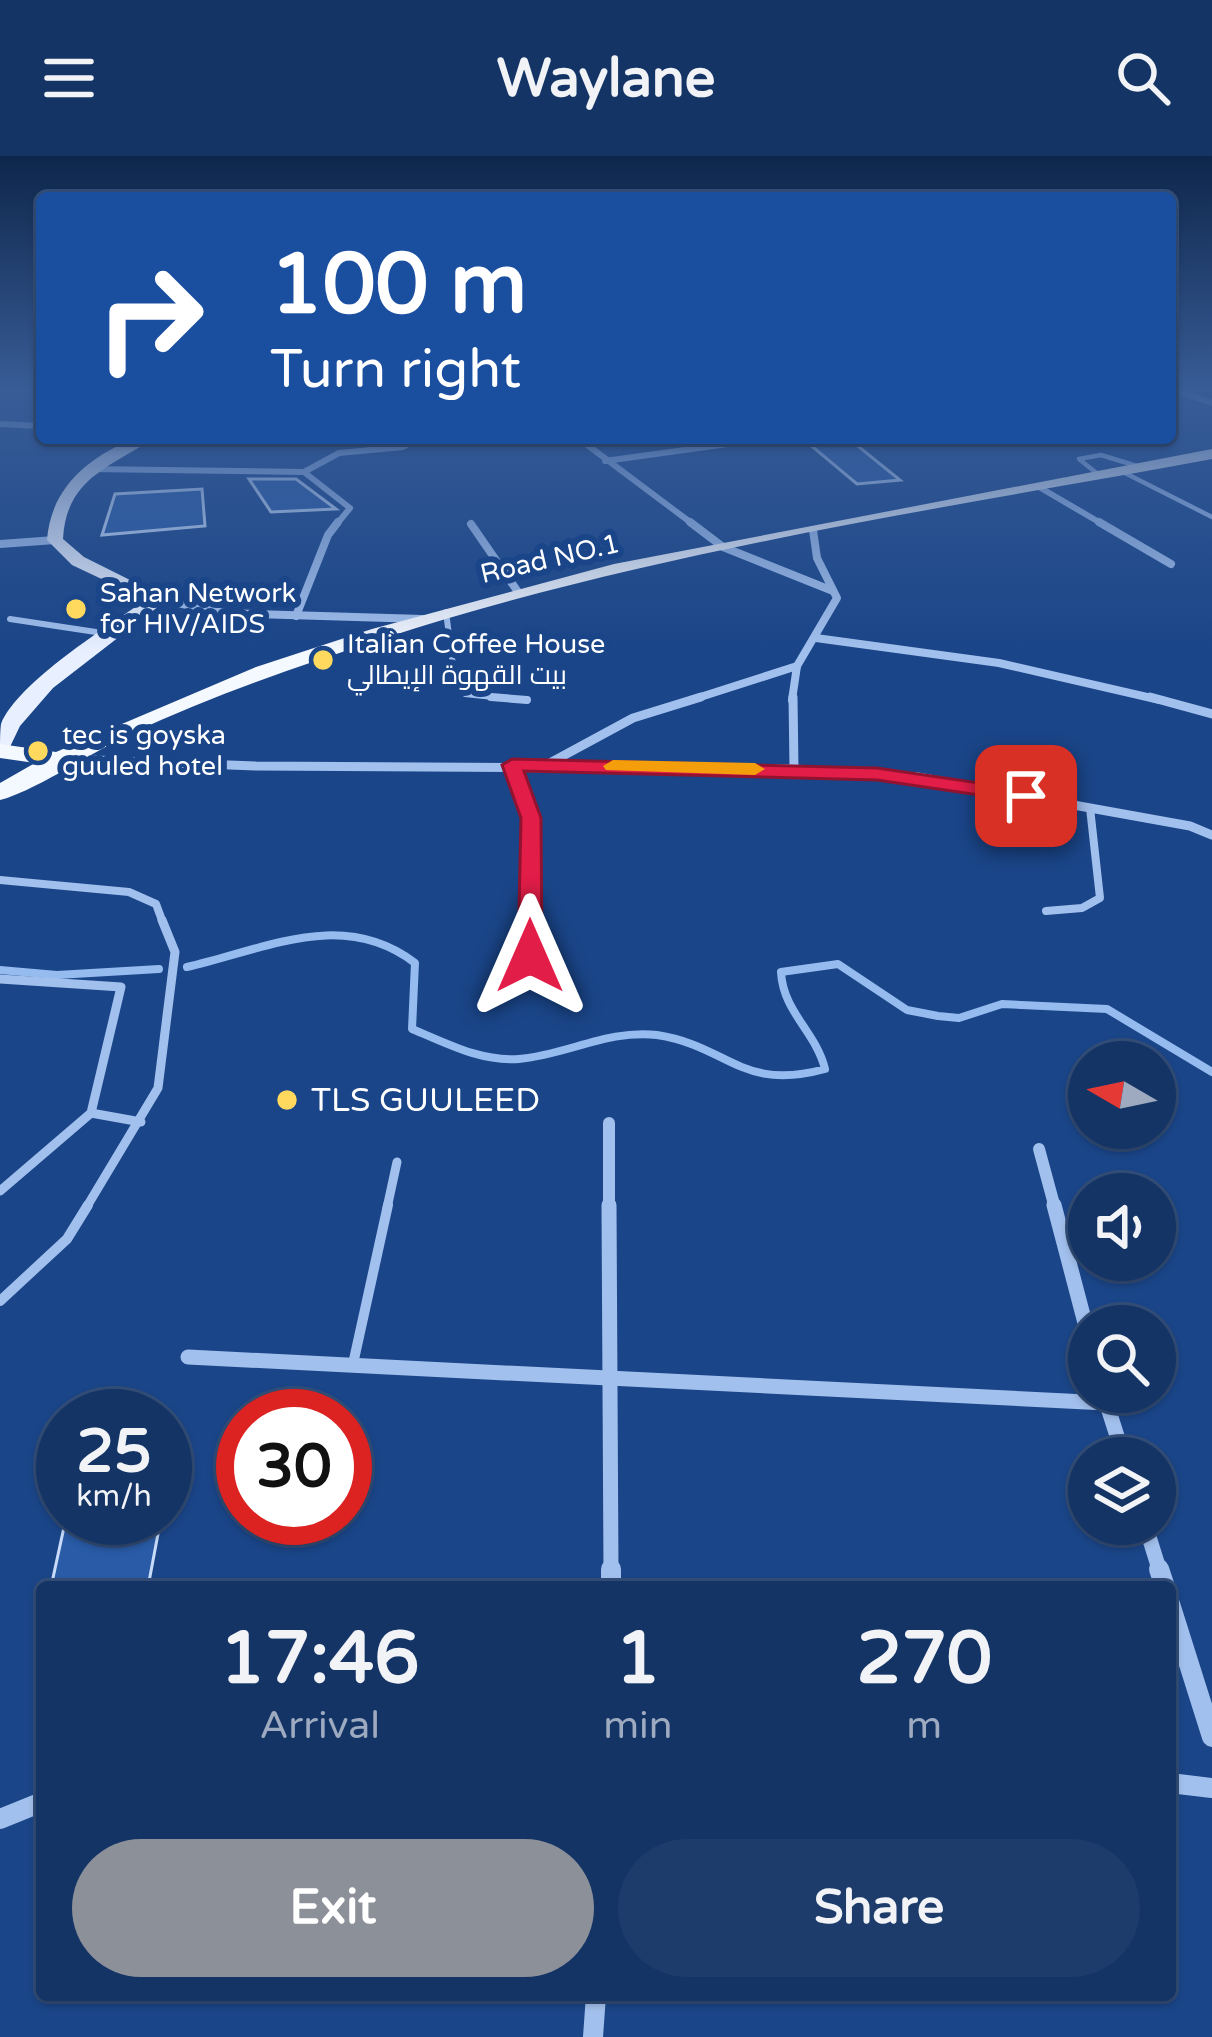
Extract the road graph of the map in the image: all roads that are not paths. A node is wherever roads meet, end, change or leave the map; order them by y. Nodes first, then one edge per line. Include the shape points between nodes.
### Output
1 (85, 475) edge
2 (308, 475) edge
3 (623, 475) edge
4 (1101, 475) edge
5 (1128, 475) edge
6 (1040, 487) junction
7 (1212, 517) edge
8 (471, 524) dead end
9 (813, 530) junction
10 (56, 540) junction
11 (0, 544) edge
12 (723, 547) junction
13 (1171, 563) dead end
14 (832, 591) junction
15 (518, 592) junction
16 (159, 599) junction
17 (446, 612) junction
18 (296, 616) junction
19 (10, 619) dead end
20 (423, 619) junction
21 (109, 634) junction
22 (816, 638) junction
23 (797, 666) junction
24 (527, 700) dead end
25 (1212, 714) edge
26 (2, 737) edge
27 (56, 759) junction
28 (512, 765) junction
29 (547, 765) junction
30 (794, 770) junction
31 (0, 793) edge
32 (1090, 808) junction
33 (1212, 835) edge
34 (0, 880) edge
35 (1046, 911) dead end
36 (530, 956) dead end
37 (0, 979) edge
38 (91, 1113) junction
39 (141, 1122) junction
40 (609, 1123) dead end
41 (1039, 1149) dead end
42 (398, 1162) dead end
43 (0, 1191) edge
44 (0, 1301) edge
45 (1080, 1305) edge
46 (188, 1358) dead end
47 (353, 1364) junction
48 (611, 1375) junction
49 (1068, 1395) edge
50 (1152, 1545) edge
51 (611, 1581) edge
52 (1163, 1581) edge
53 (1176, 1623) edge
54 (1212, 1737) edge
55 (1176, 1784) edge
56 (1212, 1788) edge
57 (36, 1804) edge
58 (0, 1819) edge
59 (596, 2001) edge
60 (593, 2037) edge

1 - 10 main road via 54,515
2 - 18 street via 350,508 328,535
3 - 12 street
4 - 6 highway, Road NO.1
5 - 7 lane
6 - 9 highway, Road NO.1
6 - 13 street
8 - 15 street
9 - 12 highway, Road NO.1
9 - 14 street
10 - 11 street
10 - 16 main road via 78,561
12 - 14 street
12 - 15 highway, Road NO.1
14 - 22 street via 836,606
15 - 17 highway, Road NO.1
16 - 18 street
16 - 21 main road
17 - 20 highway, Road NO.1
17 - 24 lane via 455,681 465,694
18 - 20 street
19 - 21 lane
20 - 27 highway, Road NO.1 via 180,703
21 - 26 main road
22 - 23 street
22 - 25 street via 999,663
23 - 29 street via 633,718
23 - 30 street
26 - 27 highway
27 - 28 street
27 - 31 highway, Road NO.1
28 - 29 street
28 - 36 street via 531,818
29 - 30 street
30 - 32 street via 918,777
32 - 33 street
32 - 35 lane via 1100,898
34 - 39 lane via 129,892 156,904 175,952 158,1088
37 - 38 lane via 121,987
38 - 39 lane
38 - 43 lane
39 - 44 lane via 67,1239
40 - 48 street
41 - 45 street
42 - 47 lane
46 - 47 street
47 - 48 street
48 - 49 street
48 - 51 street
50 - 52 street
53 - 54 street
55 - 56 street
57 - 58 street
59 - 60 street

